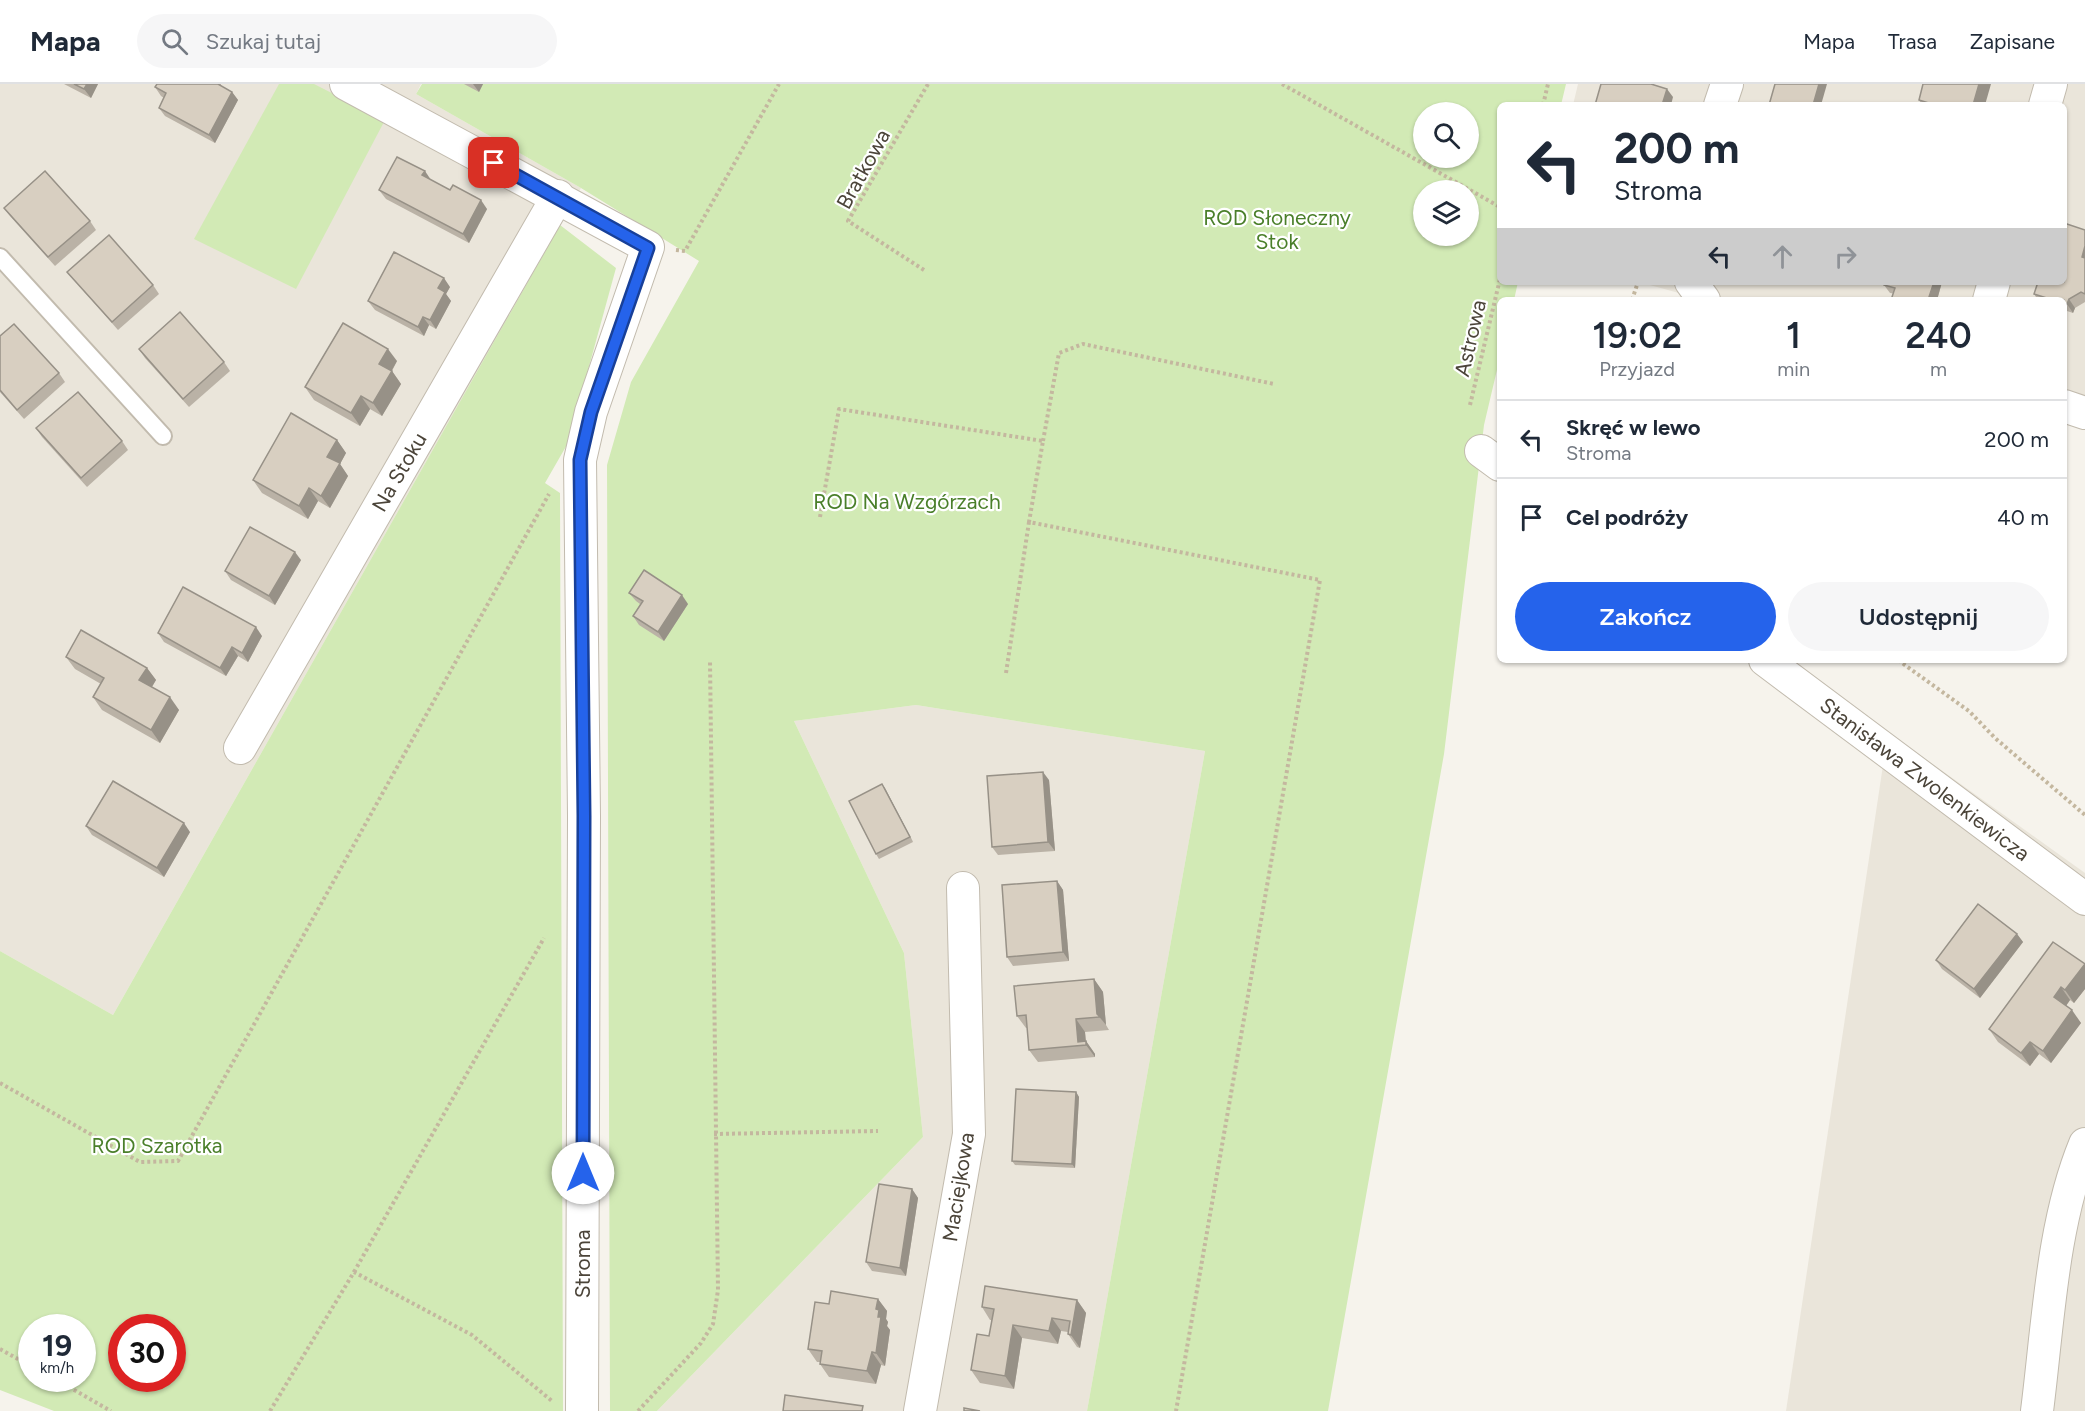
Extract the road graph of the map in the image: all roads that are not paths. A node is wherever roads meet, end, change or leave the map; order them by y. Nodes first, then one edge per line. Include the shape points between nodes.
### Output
1 (346, 84) edge
2 (1727, 84) edge
3 (2051, 84) edge
4 (1721, 102) edge
5 (2046, 102) edge
6 (558, 196) junction
7 (0, 257) edge
8 (2067, 407) edge
9 (2085, 413) edge
10 (163, 436) dead end
11 (1769, 663) edge
12 (240, 748) dead end
13 (963, 888) dead end
14 (2085, 899) edge
15 (2085, 1144) edge
16 (568, 1407) edge
17 (920, 1411) edge
18 (2037, 1411) edge

1 - 6 street
2 - 4 street
3 - 5 street
6 - 12 street, Na Stoku
6 - 16 street, Stroma via 648,248 591,412 580,460 584,816
7 - 10 lane
8 - 9 street
11 - 14 street, Stanisława Zwolenkiewicza
13 - 17 street, Maciejkowa via 969,1134
15 - 18 street via 2060,1237

